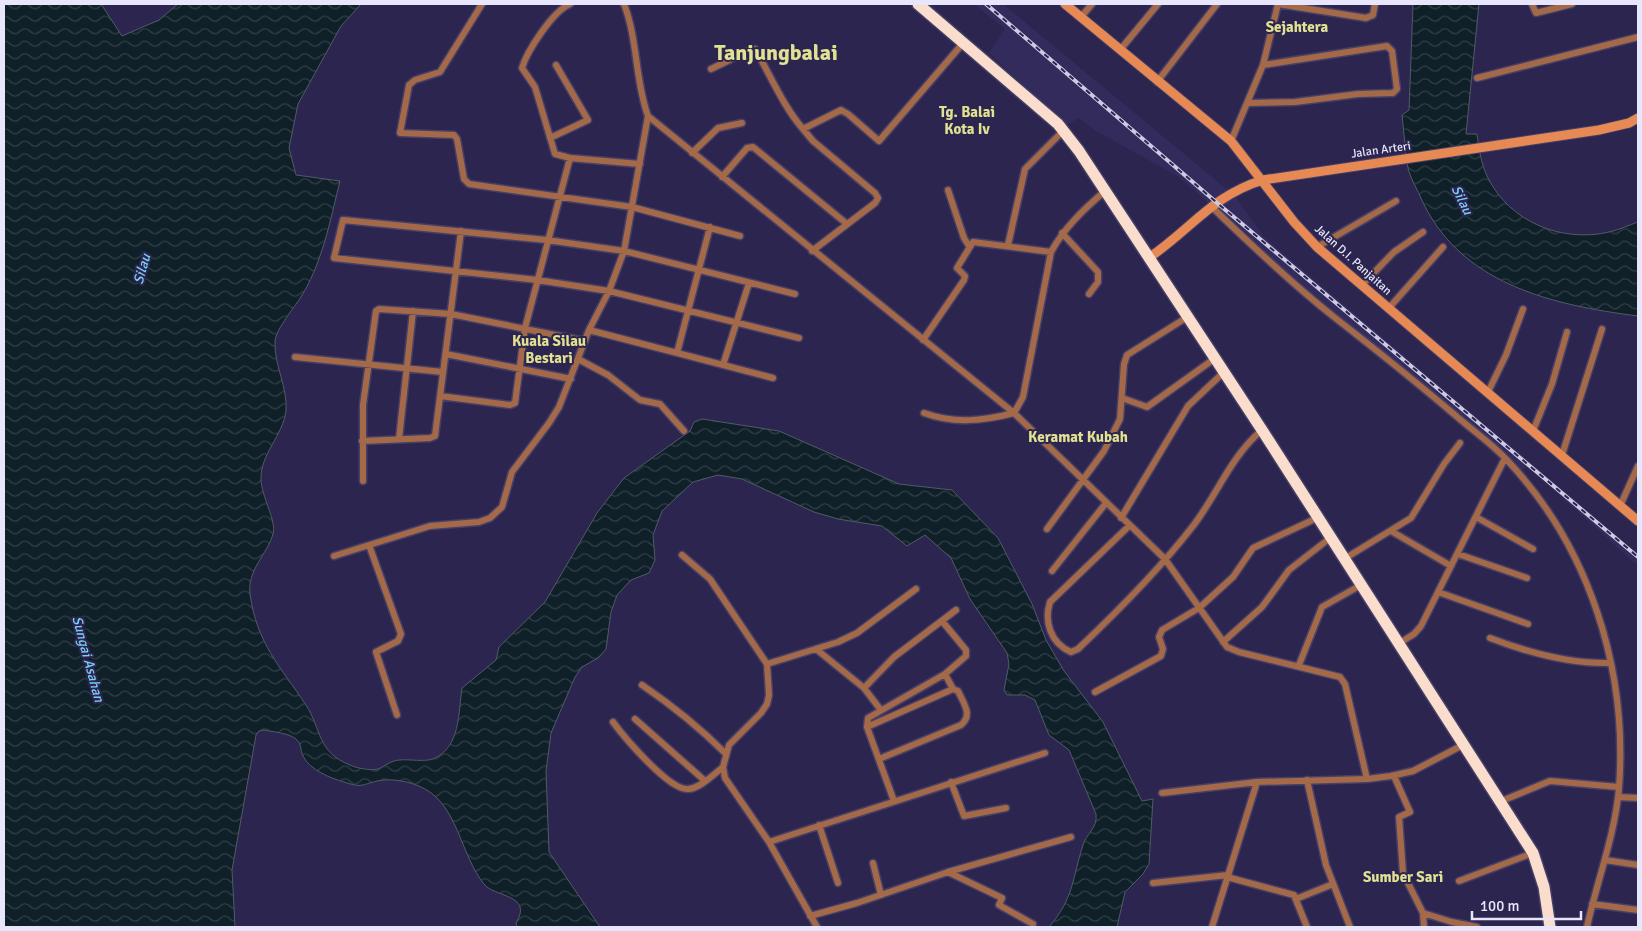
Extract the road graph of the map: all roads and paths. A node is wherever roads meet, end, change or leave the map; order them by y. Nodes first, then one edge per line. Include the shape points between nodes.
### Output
1 (482, 4) edge
2 (570, 4) edge
3 (624, 4) edge
4 (918, 4) edge
5 (1066, 4) edge
6 (1092, 4) edge
7 (1158, 4) edge
8 (1217, 4) edge
9 (1278, 4) edge
10 (1375, 4) edge
11 (1532, 4) edge
12 (1572, 4) edge
13 (1081, 18) junction
14 (1638, 37) edge
15 (964, 42) junction
16 (1120, 50) junction
17 (1263, 64) junction
18 (556, 65) dead end
19 (711, 69) dead end
20 (1477, 78) dead end
21 (1158, 82) junction
22 (1248, 103) junction
23 (648, 116) junction
24 (1638, 118) edge
25 (742, 123) dead end
26 (803, 129) junction
27 (1064, 130) junction
28 (550, 138) junction
29 (1231, 141) junction
30 (692, 152) junction
31 (570, 158) junction
32 (640, 164) junction
33 (722, 176) junction
34 (1263, 180) junction
35 (948, 190) dead end
36 (1105, 191) junction
37 (560, 198) junction
38 (1396, 201) dead end
39 (1210, 206) junction
40 (632, 207) junction
41 (847, 224) junction
42 (710, 227) junction
43 (462, 231) junction
44 (1423, 232) dead end
45 (1062, 233) junction
46 (740, 236) dead end
47 (547, 240) junction
48 (1008, 245) junction
49 (970, 246) junction
50 (1317, 247) junction
51 (1443, 248) dead end
52 (624, 251) junction
53 (812, 251) junction
54 (1051, 252) junction
55 (1150, 257) junction
56 (699, 269) junction
57 (457, 272) junction
58 (537, 280) junction
59 (749, 283) junction
60 (1362, 285) junction
61 (609, 291) junction
62 (795, 294) dead end
63 (1089, 294) dead end
64 (1388, 309) junction
65 (1523, 309) dead end
66 (688, 310) junction
67 (413, 311) junction
68 (451, 314) junction
69 (1189, 316) junction
70 (736, 323) junction
71 (525, 328) junction
72 (1602, 329) dead end
73 (590, 330) junction
74 (1567, 332) dead end
75 (799, 338) dead end
76 (923, 340) junction
77 (585, 341) junction
78 (677, 353) junction
79 (446, 354) junction
80 (296, 358) dead end
81 (578, 359) junction
82 (1214, 359) junction
83 (723, 365) junction
84 (367, 366) junction
85 (520, 368) junction
86 (405, 369) junction
87 (443, 372) junction
88 (1224, 372) junction
89 (773, 378) dead end
90 (572, 379) junction
91 (1488, 392) junction
92 (440, 396) junction
93 (1122, 398) junction
94 (924, 413) dead end
95 (1014, 413) junction
96 (1262, 430) junction
97 (1533, 430) junction
98 (684, 431) dead end
99 (399, 439) junction
100 (362, 441) junction
101 (1460, 444) dead end
102 (1562, 454) junction
103 (1505, 458) junction
104 (1638, 466) edge
105 (363, 481) dead end
106 (1084, 481) junction
107 (1106, 502) junction
108 (1620, 506) junction
109 (1476, 517) junction
110 (1121, 518) junction
111 (1318, 518) junction
112 (1638, 521) edge
113 (1130, 525) junction
114 (1047, 529) dead end
115 (1391, 531) junction
116 (1330, 538) junction
117 (369, 545) junction
118 (1533, 549) dead end
119 (682, 554) dead end
120 (1458, 554) junction
121 (334, 556) dead end
122 (1165, 559) junction
123 (1344, 559) junction
124 (1451, 566) junction
125 (1052, 571) dead end
126 (1527, 578) dead end
127 (1361, 585) junction
128 (916, 589) dead end
129 (1438, 592) junction
130 (1199, 608) junction
131 (956, 610) dead end
132 (942, 621) junction
133 (1528, 624) dead end
134 (1490, 638) dead end
135 (1223, 642) junction
136 (1398, 644) junction
137 (816, 649) junction
138 (1611, 663) junction
139 (767, 664) junction
140 (1298, 665) junction
141 (945, 674) junction
142 (642, 685) dead end
143 (864, 688) junction
144 (953, 689) junction
145 (1095, 692) dead end
146 (880, 709) junction
147 (397, 715) dead end
148 (635, 719) dead end
149 (613, 722) dead end
150 (868, 727) junction
151 (1463, 745) junction
152 (1045, 753) dead end
153 (725, 754) junction
154 (879, 759) junction
155 (723, 767) junction
156 (1394, 776) junction
157 (1367, 779) junction
158 (704, 780) junction
159 (1308, 780) junction
160 (951, 782) junction
161 (1257, 782) junction
162 (1619, 787) junction
163 (1162, 793) dead end
164 (1618, 797) junction
165 (1638, 798) edge
166 (894, 801) junction
167 (1499, 802) junction
168 (1006, 808) dead end
169 (819, 825) junction
170 (1071, 837) dead end
171 (769, 842) junction
172 (1532, 853) junction
173 (1605, 860) junction
174 (873, 863) dead end
175 (1638, 865) edge
176 (948, 872) junction
177 (1227, 876) junction
178 (1459, 881) dead end
179 (838, 883) dead end
180 (1153, 883) dead end
181 (1333, 884) junction
182 (881, 895) junction
183 (1296, 899) junction
184 (1592, 904) junction
185 (1638, 910) edge
186 (1423, 913) junction
187 (810, 916) junction
188 (1032, 924) dead end
189 (817, 927) edge
190 (1212, 927) edge
191 (1306, 927) edge
192 (1350, 927) edge
193 (1424, 927) edge
194 (1477, 927) edge
195 (1550, 927) edge
196 (1588, 927) edge

1 - 37 street via 440,72 409,85 400,132 454,135 465,181 469,184
2 - 28 street via 548,24 522,68 536,87
3 - 23 street via 631,22 643,103
4 - 15 highway
5 - 13 main road, Jalan D.I. Panjaitan
6 - 13 street
7 - 16 street
8 - 21 street
9 - 10 street via 1366,18 1373,15
9 - 17 street
11 - 12 street via 1536,13
13 - 16 main road, Jalan D.I. Panjaitan
14 - 20 street
15 - 26 street via 879,141 841,110
15 - 27 highway
16 - 21 main road, Jalan D.I. Panjaitan
17 - 22 street
17 - 22 street via 1387,46 1392,51 1397,90 1393,93 1295,102
18 - 28 street via 588,120
19 - 26 street via 752,48
21 - 29 main road, Jalan D.I. Panjaitan
22 - 29 street
23 - 30 street
23 - 32 street
24 - 34 main road, Jalan Arteri via 1622,125 1543,139
25 - 30 street via 718,128
26 - 41 street via 878,198
27 - 36 highway
27 - 48 street via 1025,169
28 - 31 street via 555,154
29 - 34 main road, Jalan D.I. Panjaitan
30 - 33 street
31 - 32 street
31 - 37 street
32 - 40 street
33 - 41 street via 747,148 753,147
33 - 53 street
34 - 39 main road, Jalan Arteri via 1245,186
34 - 50 main road, Jalan D.I. Panjaitan
35 - 49 street via 964,238
36 - 45 street
36 - 55 highway
37 - 40 street
37 - 47 street
38 - 50 street
39 - 55 main road, Jalan Arteri
39 - 103 street via 1332,315
40 - 42 street
40 - 52 street
41 - 53 street
42 - 46 street
42 - 56 street
43 - 47 street
43 - 57 street
43 - 57 street via 343,220 334,258
44 - 60 street via 1398,249
45 - 54 street
45 - 63 street via 1098,272 1098,282
47 - 52 street
47 - 58 street
48 - 49 street via 973,242
48 - 54 street
49 - 76 street via 957,268 965,276 964,280
50 - 60 main road, Jalan D.I. Panjaitan
51 - 64 street
52 - 56 street
52 - 61 street
53 - 76 street
54 - 95 street via 1023,397
55 - 69 highway
56 - 59 street
56 - 66 street
57 - 58 street
57 - 68 street
58 - 61 street
58 - 71 street
59 - 62 street
59 - 70 street
60 - 64 main road, Jalan D.I. Panjaitan
61 - 66 street
61 - 73 street
64 - 91 main road, Jalan D.I. Panjaitan
65 - 91 street
66 - 70 street
66 - 78 street
67 - 68 street
67 - 84 street via 376,311
67 - 86 street
68 - 71 street
68 - 79 street
69 - 82 highway
69 - 93 street via 1127,355
70 - 75 street
70 - 83 street
71 - 77 street
71 - 85 street
72 - 102 street
73 - 77 street
73 - 78 street
74 - 97 street via 1552,384
76 - 95 street
77 - 81 street
78 - 83 street
79 - 85 street
79 - 87 street
80 - 84 street
81 - 90 street
81 - 98 street via 608,375 640,400 660,404
82 - 88 highway
82 - 93 street via 1147,407
83 - 89 street
84 - 86 street
84 - 100 street
85 - 90 street
85 - 92 street via 512,405
86 - 87 street
86 - 99 street
87 - 92 street
88 - 96 highway
88 - 110 street via 1188,406
90 - 117 street via 549,423 512,472 506,498 497,513 479,522 430,526
91 - 97 main road, Jalan D.I. Panjaitan
92 - 99 street via 434,438
93 - 106 street via 1120,420
94 - 95 street via 944,420 965,421 993,419
95 - 106 street
96 - 111 highway
96 - 122 street via 1242,450 1194,524
97 - 102 main road, Jalan D.I. Panjaitan
99 - 100 street
100 - 105 street
101 - 115 street via 1444,464 1416,512
102 - 108 main road, Jalan D.I. Panjaitan
103 - 109 street
103 - 138 street via 1545,505 1566,541 1592,596
104 - 108 street
106 - 107 street
106 - 114 street
107 - 110 street
107 - 125 street
108 - 112 main road, Jalan D.I. Panjaitan
109 - 118 street
109 - 120 street
110 - 113 street
111 - 116 highway
111 - 130 street via 1253,548 1237,572
113 - 122 street
113 - 122 street via 1050,602 1047,625 1065,649 1071,652 1078,649
115 - 123 street
115 - 124 street
116 - 123 highway
116 - 135 street via 1289,570 1262,608
117 - 121 street
117 - 147 street via 401,634 398,641 376,652
119 - 139 street via 710,579
120 - 124 street
120 - 126 street
122 - 130 street
123 - 127 highway
124 - 129 street
127 - 136 highway
127 - 140 street via 1322,606
128 - 137 street via 857,634
129 - 133 street
129 - 136 street via 1418,631
130 - 135 street
130 - 145 street via 1162,630 1159,637 1163,649 1161,656
131 - 132 street
132 - 141 street via 967,652
132 - 143 street via 891,660
134 - 138 street via 1573,662
135 - 140 street via 1234,651
136 - 151 highway
137 - 139 street
137 - 143 street
138 - 162 street via 1618,718
139 - 153 street via 767,704 729,745
140 - 157 street via 1335,674 1343,680
141 - 144 street
141 - 146 street
142 - 153 street via 698,726
143 - 146 street
144 - 150 street
144 - 154 street via 958,691 968,714 966,721
146 - 150 street via 870,715
148 - 158 street
149 - 158 street via 636,752 680,788 692,788
150 - 154 street
151 - 156 street via 1413,771
151 - 167 highway
152 - 160 street
153 - 155 street
154 - 166 street
155 - 158 street
155 - 171 street via 734,794
156 - 157 street
156 - 186 street via 1410,812 1400,817 1404,874
157 - 159 street
159 - 161 street
159 - 181 street
160 - 166 street
160 - 168 street via 964,816
161 - 163 street
161 - 177 street
162 - 164 street
162 - 167 street via 1550,781
164 - 165 street
164 - 173 street
166 - 169 street
167 - 172 highway
169 - 171 street
169 - 179 street
170 - 176 street
171 - 187 street
172 - 178 street
172 - 195 highway via 1544,887
173 - 175 street
173 - 184 street
174 - 182 street
176 - 182 street
176 - 188 street via 1004,896 1000,905
177 - 180 street
177 - 183 street via 1292,894
177 - 190 street
181 - 183 street
181 - 192 street
182 - 187 street
183 - 191 street
184 - 185 street
184 - 196 street
186 - 193 street
186 - 194 street
187 - 189 street

